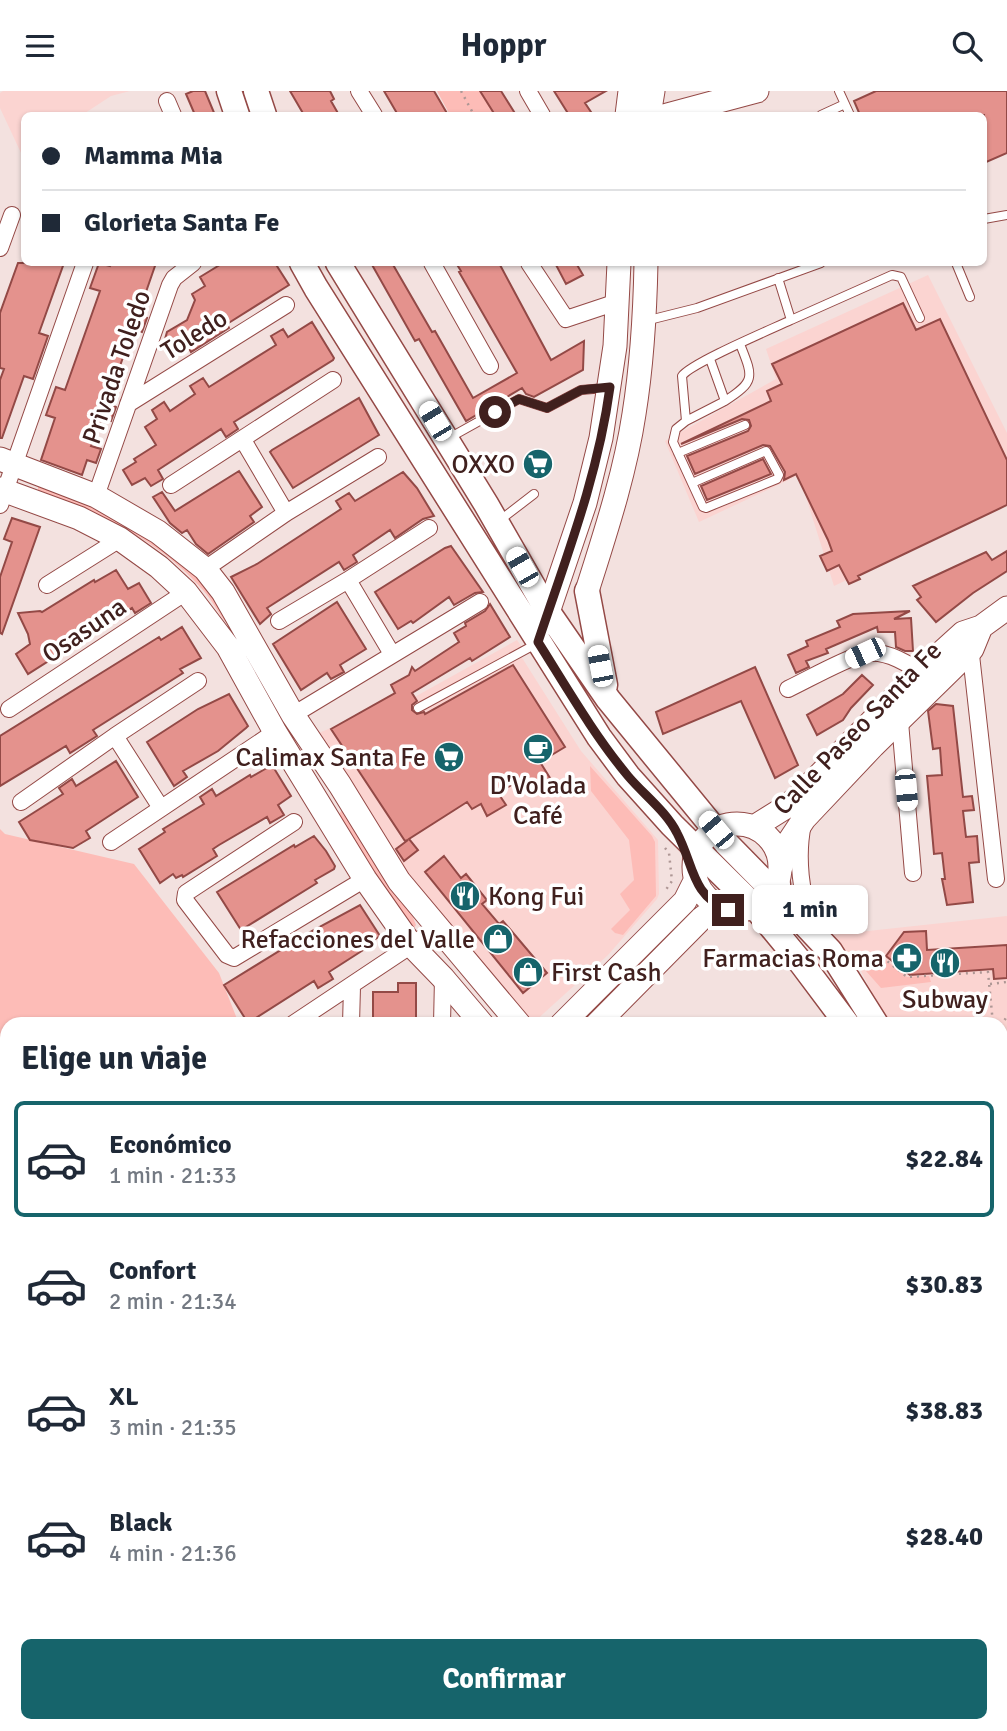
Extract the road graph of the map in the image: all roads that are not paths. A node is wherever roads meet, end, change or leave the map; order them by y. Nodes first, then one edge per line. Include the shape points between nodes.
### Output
1 (229, 91) edge
2 (256, 91) edge
3 (359, 91) edge
4 (528, 91) edge
5 (630, 91) edge
6 (653, 91) edge
7 (757, 91) edge
8 (839, 91) edge
9 (845, 104) junction
10 (236, 112) edge
11 (263, 112) edge
12 (372, 112) edge
13 (540, 112) edge
14 (627, 112) edge
15 (650, 112) edge
16 (678, 112) edge
17 (828, 112) edge
18 (849, 112) edge
19 (12, 215) dead end
20 (1007, 215) edge
21 (987, 218) edge
22 (0, 248) edge
23 (84, 266) edge
24 (189, 266) edge
25 (304, 266) edge
26 (340, 266) edge
27 (434, 266) edge
28 (531, 266) edge
29 (619, 266) edge
30 (646, 266) edge
31 (812, 266) edge
32 (957, 266) edge
33 (778, 278) junction
34 (970, 297) dead end
35 (617, 302) junction
36 (286, 305) dead end
37 (920, 319) dead end
38 (791, 320) junction
39 (645, 321) junction
40 (740, 344) junction
41 (710, 359) junction
42 (490, 366) dead end
43 (332, 380) dead end
44 (610, 387) junction
45 (725, 401) junction
46 (128, 404) junction
47 (687, 421) junction
48 (745, 425) dead end
49 (446, 439) junction
50 (243, 440) junction
51 (678, 453) junction
52 (378, 457) dead end
53 (8, 462) edge
54 (692, 483) junction
55 (171, 485) dead end
56 (534, 494) dead end
57 (2, 495) edge
58 (96, 496) junction
59 (286, 513) junction
60 (496, 522) junction
61 (429, 528) dead end
62 (120, 540) junction
63 (205, 569) junction
64 (348, 580) junction
65 (47, 585) dead end
66 (587, 591) joint
67 (186, 592) junction
68 (480, 601) dead end
69 (1007, 608) edge
70 (548, 612) junction
71 (279, 621) dead end
72 (248, 635) junction
73 (972, 636) junction
74 (538, 642) junction
75 (228, 647) junction
76 (392, 654) junction
77 (927, 678) junction
78 (198, 681) dead end
79 (788, 689) dead end
80 (608, 699) junction
81 (418, 708) dead end
82 (9, 709) dead end
83 (293, 715) junction
84 (900, 722) junction
85 (275, 731) junction
86 (115, 736) junction
87 (340, 785) junction
88 (318, 798) junction
89 (21, 801) dead end
90 (161, 808) junction
91 (804, 819) junction
92 (294, 822) dead end
93 (735, 827) junction
94 (111, 842) dead end
95 (695, 867) junction
96 (913, 873) dead end
97 (365, 879) junction
98 (996, 880) dead end
99 (766, 900) junction
100 (437, 928) junction
101 (816, 935) junction
102 (412, 946) junction
103 (625, 961) junction
104 (443, 978) junction
105 (644, 978) junction
106 (352, 987) junction
107 (304, 1017) edge
108 (351, 1017) edge
109 (442, 1017) edge
110 (476, 1017) edge
111 (513, 1017) edge
112 (569, 1017) edge
113 (604, 1017) edge
114 (842, 1017) edge
115 (872, 1017) edge

1 - 10 main road
2 - 11 main road
3 - 12 street
4 - 13 street
5 - 14 main road
6 - 15 main road
7 - 16 main road
8 - 9 lane
9 - 17 lane
9 - 18 lane
19 - 22 street
20 - 21 lane
23 - 53 street
24 - 46 street, Privada Toledo via 170,285
25 - 74 main road
26 - 49 main road
27 - 42 street
28 - 35 street via 566,319
29 - 35 main road
30 - 39 main road
31 - 33 lane
32 - 34 lane
33 - 38 lane
33 - 39 lane via 697,308
35 - 44 main road
36 - 46 street, Toledo
37 - 38 lane via 901,277 892,275
38 - 40 lane
39 - 66 main road via 634,414
40 - 41 lane
40 - 45 lane via 751,370 749,381
41 - 45 lane
41 - 47 lane via 682,376
43 - 50 street
44 - 49 lane via 581,390 547,408 519,399
44 - 70 main road via 585,503
45 - 47 lane
46 - 58 street, Privada Toledo
47 - 51 lane via 676,429 673,442
48 - 51 lane
49 - 60 main road
50 - 55 street
50 - 59 street
51 - 54 lane
52 - 59 street
53 - 57 street
53 - 58 main road
54 - 54 lane via 706,508 779,475 766,451
56 - 60 lane
57 - 62 main road via 79,518
58 - 63 main road via 158,532
59 - 63 street
60 - 70 main road
61 - 64 street
62 - 65 street
62 - 67 main road via 159,566
63 - 72 main road
64 - 71 street
64 - 76 street
66 - 80 main road
67 - 75 main road
67 - 82 street, Osasuna
68 - 76 street
69 - 73 main road, Calle Paseo Santa Fe
70 - 74 main road
70 - 80 main road
72 - 75 main road
72 - 83 main road
73 - 77 main road, Calle Paseo Santa Fe
73 - 98 street
74 - 81 lane
74 - 95 main road via 599,737
75 - 85 main road
76 - 83 street
77 - 79 street via 889,656 865,653
77 - 84 main road, Calle Paseo Santa Fe
77 - 93 main road, Calle Paseo Santa Fe via 786,807
78 - 86 street
80 - 93 main road via 698,809
83 - 87 main road
84 - 91 main road, Calle Paseo Santa Fe
84 - 96 street
85 - 88 main road
85 - 90 street
86 - 89 street
86 - 90 street
87 - 88 main road
87 - 100 main road via 388,865
88 - 97 main road
90 - 94 street
91 - 99 main road, Calle Paseo Santa Fe via 792,835
91 - 101 street via 800,842 803,894
92 - 97 street via 186,893 186,900 227,955 234,958
93 - 95 main road, Calle Paseo Santa Fe via 709,834
93 - 99 main road
93 - 99 main road via 765,835 774,845 779,857
95 - 99 main road
95 - 103 main road via 685,901
97 - 102 main road
99 - 101 main road
99 - 105 main road via 705,916
99 - 114 main road via 802,964
100 - 102 street
100 - 111 main road
101 - 115 main road
102 - 104 main road
102 - 106 street
103 - 105 street
103 - 112 main road
104 - 109 street
104 - 110 main road
105 - 113 main road
106 - 107 street
106 - 108 street

